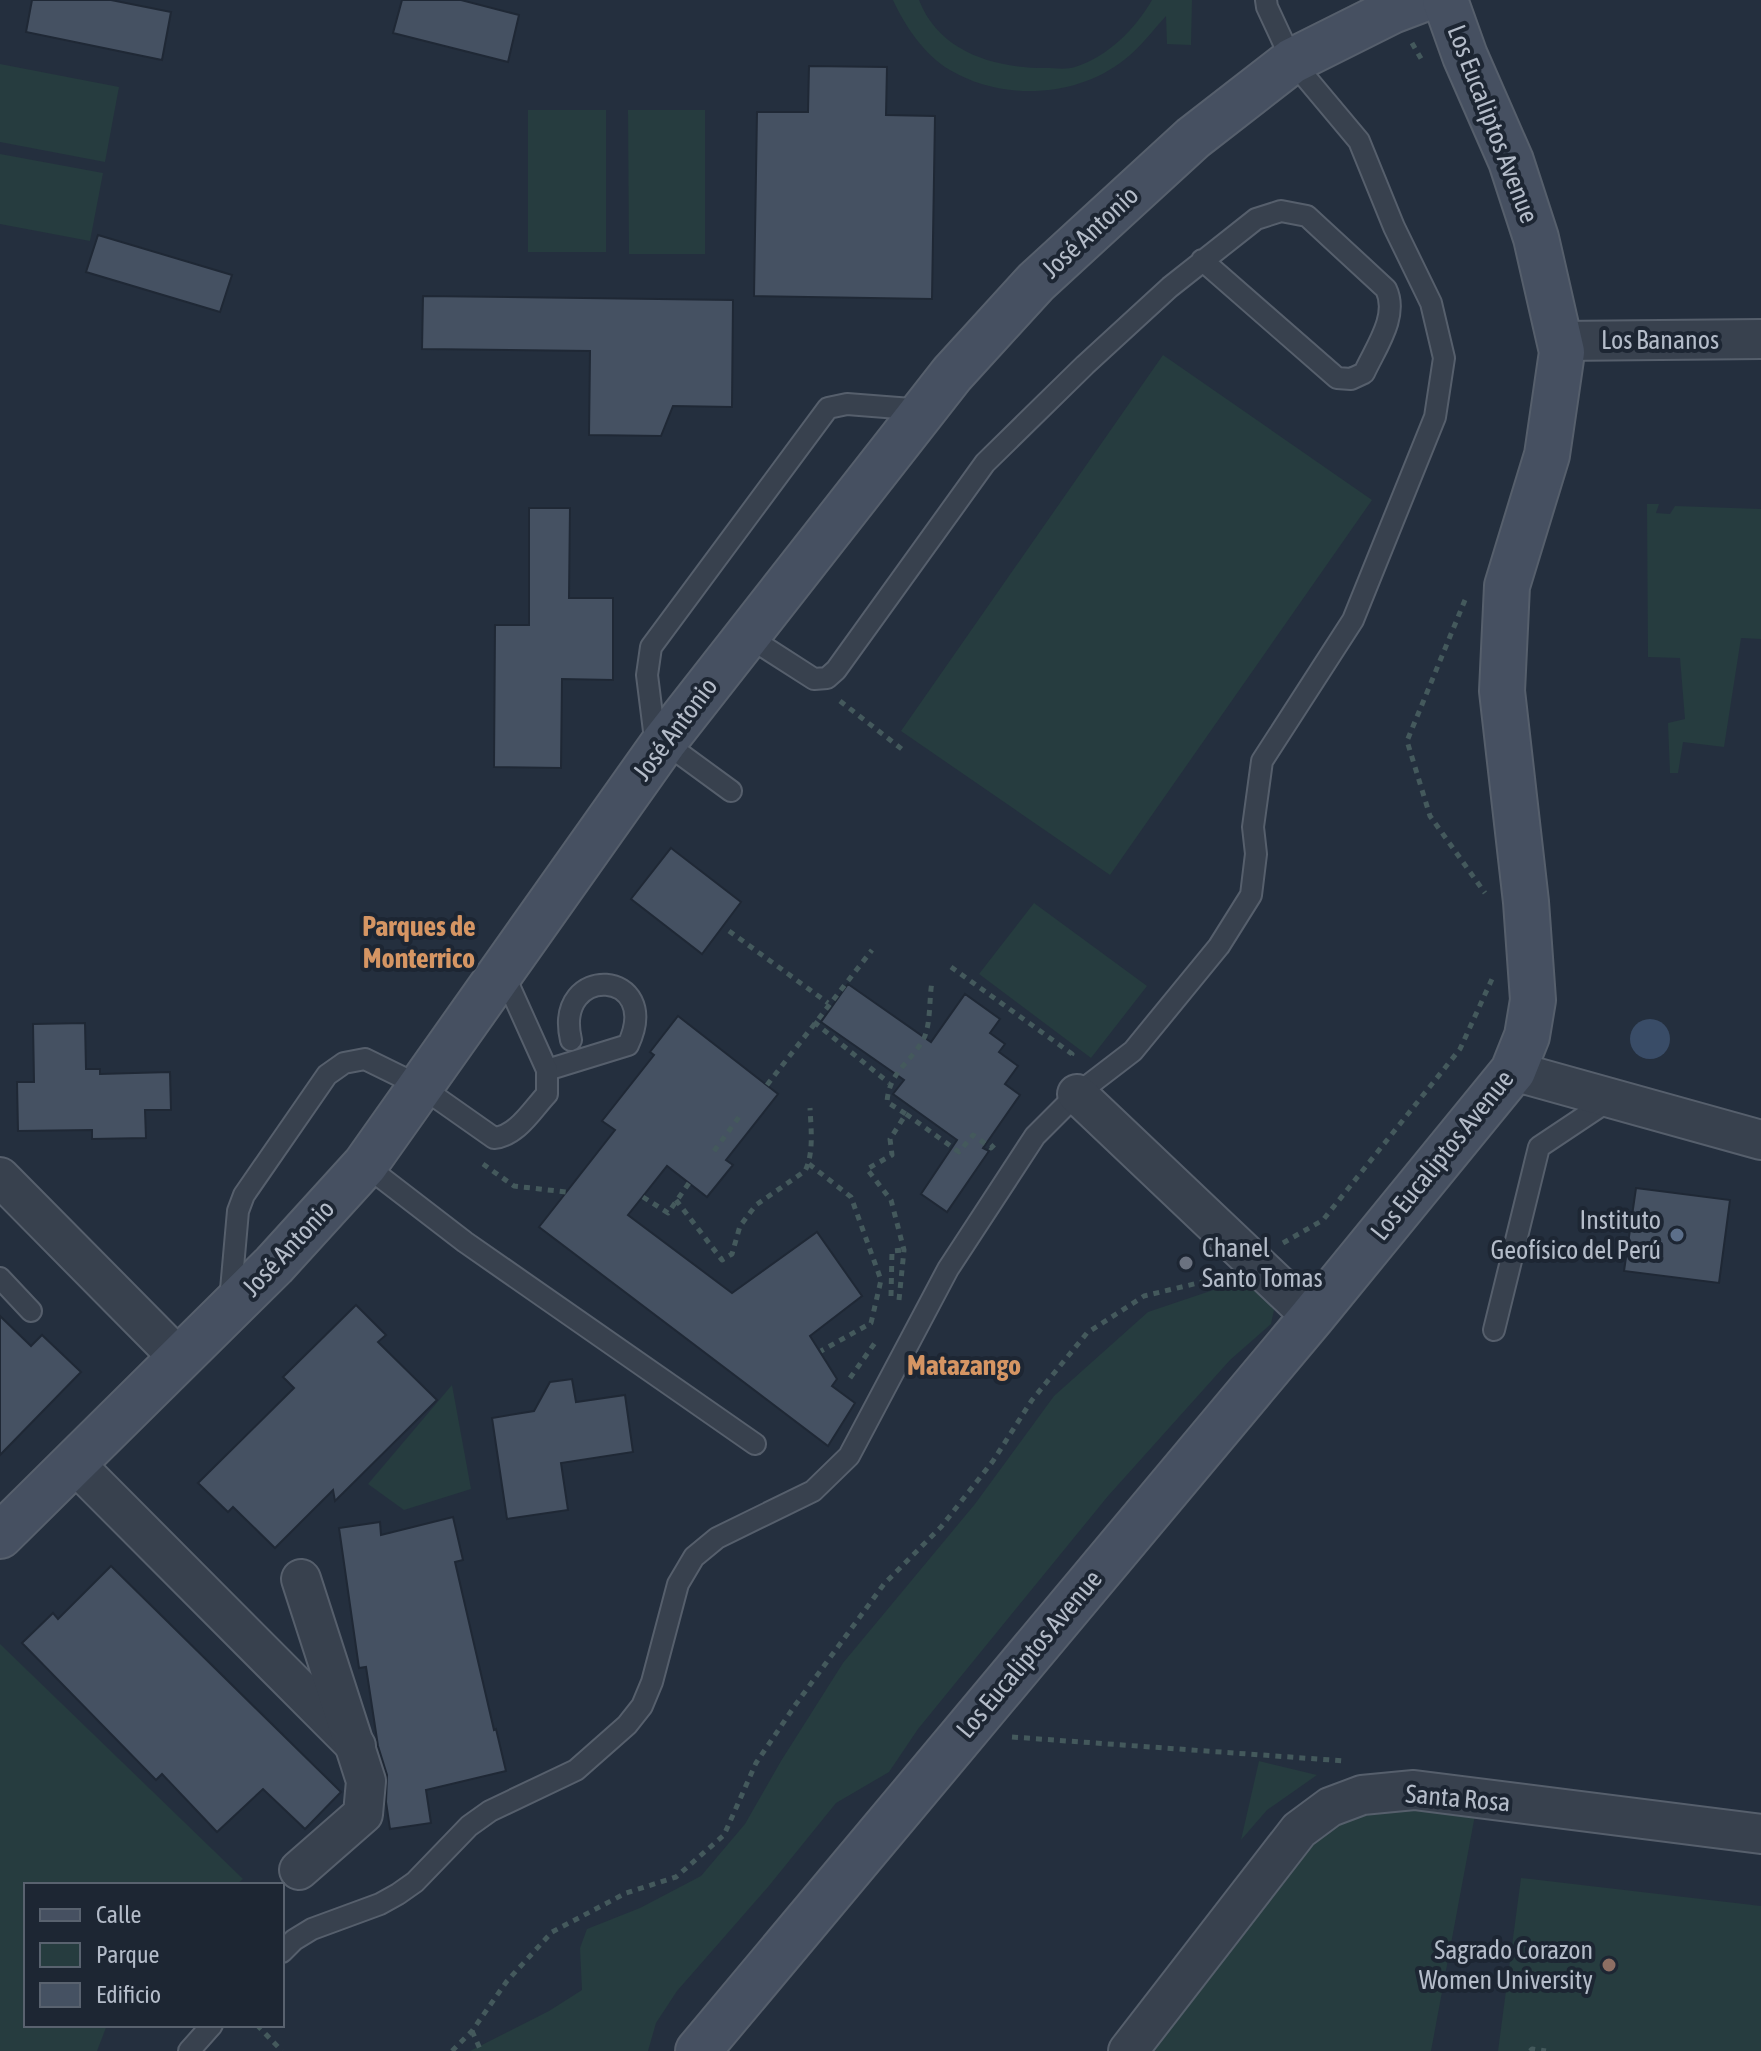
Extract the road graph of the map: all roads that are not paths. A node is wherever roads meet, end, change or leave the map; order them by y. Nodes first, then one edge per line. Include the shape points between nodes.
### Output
1 (1266, 0) edge
2 (1445, 0) edge
3 (1406, 5) edge
4 (1292, 61) junction
5 (1202, 260) junction
6 (1761, 339) edge
7 (1560, 341) junction
8 (924, 410) junction
9 (747, 636) junction
10 (660, 747) junction
11 (731, 791) dead end
12 (502, 970) junction
13 (571, 1040) dead end
14 (547, 1070) junction
15 (1513, 1071) junction
16 (1070, 1080) junction
17 (420, 1086) junction
18 (1611, 1099) junction
19 (1761, 1140) edge
20 (365, 1165) junction
21 (0, 1177) edge
22 (0, 1278) edge
23 (31, 1311) dead end
24 (229, 1311) junction
25 (1312, 1317) junction
26 (1494, 1330) dead end
27 (181, 1360) junction
28 (755, 1444) dead end
29 (75, 1464) junction
30 (0, 1536) edge
31 (301, 1579) dead end
32 (356, 1746) junction
33 (1761, 1834) edge
34 (299, 1870) dead end
35 (284, 1950) edge
36 (210, 2027) edge
37 (189, 2051) edge
38 (698, 2051) edge
39 (1128, 2051) edge

1 - 4 lane
2 - 7 street, Los Eucaliptos Avenue via 1511,161
3 - 4 street, José Antonio
4 - 8 street, José Antonio via 1193,138 1036,282
4 - 16 lane via 1359,141 1431,303 1444,358 1435,417 1353,620 1262,761 1251,895 1219,946 1133,1051
5 - 5 lane via 1337,378 1364,373 1391,313 1391,300 1386,289 1307,216 1281,211 1256,219
5 - 9 lane via 985,463 827,678 814,679
6 - 7 street, Los Bananos
7 - 15 street, Los Eucaliptos Avenue via 1547,455 1507,586 1502,691 1533,1000
8 - 9 street, José Antonio
8 - 10 lane via 847,404 828,408 651,647 647,675
9 - 10 street, José Antonio
10 - 11 lane
10 - 12 street, José Antonio
12 - 14 lane
12 - 17 street, José Antonio
13 - 14 lane via 570,1008 580,992 596,985 613,986 636,1005 628,1045
14 - 17 lane via 547,1094 504,1137 494,1138
15 - 18 street
15 - 25 street, Los Eucaliptos Avenue
16 - 25 street
16 - 35 lane via 948,1269 849,1456 813,1491 717,1538 694,1557 678,1584 652,1682 627,1725 576,1770 469,1826 398,1894 312,1929
17 - 20 street, José Antonio
17 - 24 lane via 365,1059 344,1063 327,1075 244,1195
18 - 19 street
18 - 26 lane via 1539,1147
20 - 24 street, José Antonio
20 - 28 lane via 465,1242
21 - 27 street
22 - 23 lane
24 - 27 street, José Antonio
25 - 38 street, Los Eucaliptos Avenue
27 - 29 street, José Antonio
29 - 30 street, José Antonio
29 - 32 street
31 - 32 street
32 - 34 street via 366,1781 363,1814
33 - 39 street, Santa Rosa via 1414,1790 1362,1795 1330,1807 1299,1830
36 - 37 lane

